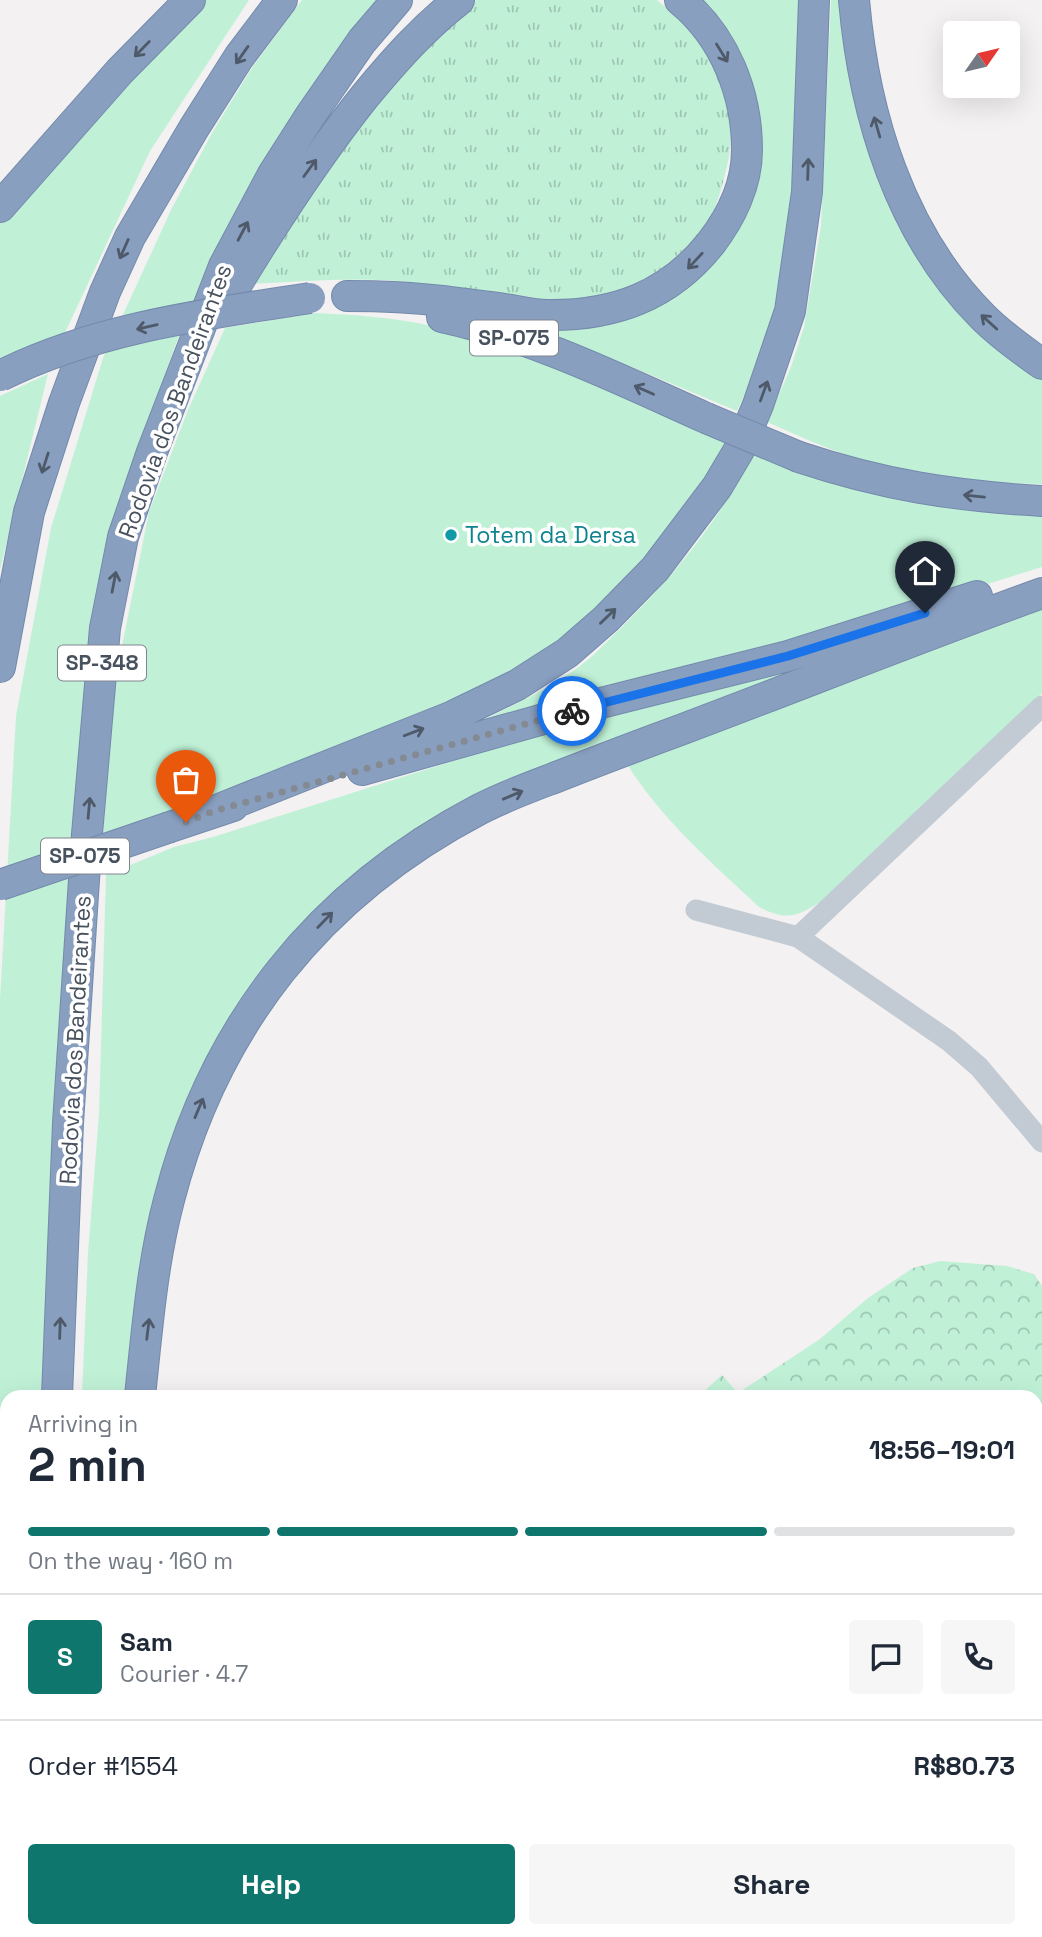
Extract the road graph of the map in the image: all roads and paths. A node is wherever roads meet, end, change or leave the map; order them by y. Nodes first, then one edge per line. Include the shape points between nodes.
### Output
1 (190, 0) edge
2 (282, 0) edge
3 (397, 0) edge
4 (459, 0) edge
5 (680, 0) edge
6 (814, 0) edge
7 (854, 0) edge
8 (0, 207) edge
9 (346, 296) junction
10 (1042, 364) edge
11 (183, 372) junction
12 (0, 376) edge
13 (1042, 501) edge
14 (1042, 576) edge
15 (1042, 593) edge
16 (0, 667) edge
17 (1042, 706) edge
18 (214, 811) junction
19 (0, 885) edge
20 (696, 910) dead end
21 (798, 937) junction
22 (1042, 1142) edge
23 (57, 1390) edge
24 (140, 1390) edge

1 -> 8 highway via 120,71
2 -> 16 highway via 181,148 130,237 105,292 29,512
11 -> 3 highway, Rodovia dos Bandeirantes / SP-348 via 224,266 272,174 362,41
11 -> 4 highway via 290,197 336,132 391,64
5 -> 9 highway via 704,25 735,74 745,111 747,153 735,206 718,234 677,279 632,303 589,313 545,315 401,296
18 -> 6 highway via 453,716 517,685 567,653 655,569 717,487 758,405 790,311 807,192
10 -> 7 highway via 984,319 960,293 914,223 867,93
9 -> 12 highway, SP-075, bridge via 223,311 102,338
13 -> 9 highway, SP-075, bridge via 972,496 850,474 799,457 525,341 467,322
23 -> 11 highway, Rodovia dos Bandeirantes / SP-348 via 68,1123 106,628 123,537
14 - 18 highway, SP-075 via 837,642
24 -> 15 highway via 168,1202 197,1112 230,1043 257,1001 332,912 420,843 483,807
17 - 21 street
18 - 19 highway, SP-075, bridge
20 - 21 street
21 - 22 street via 949,1041 979,1067

